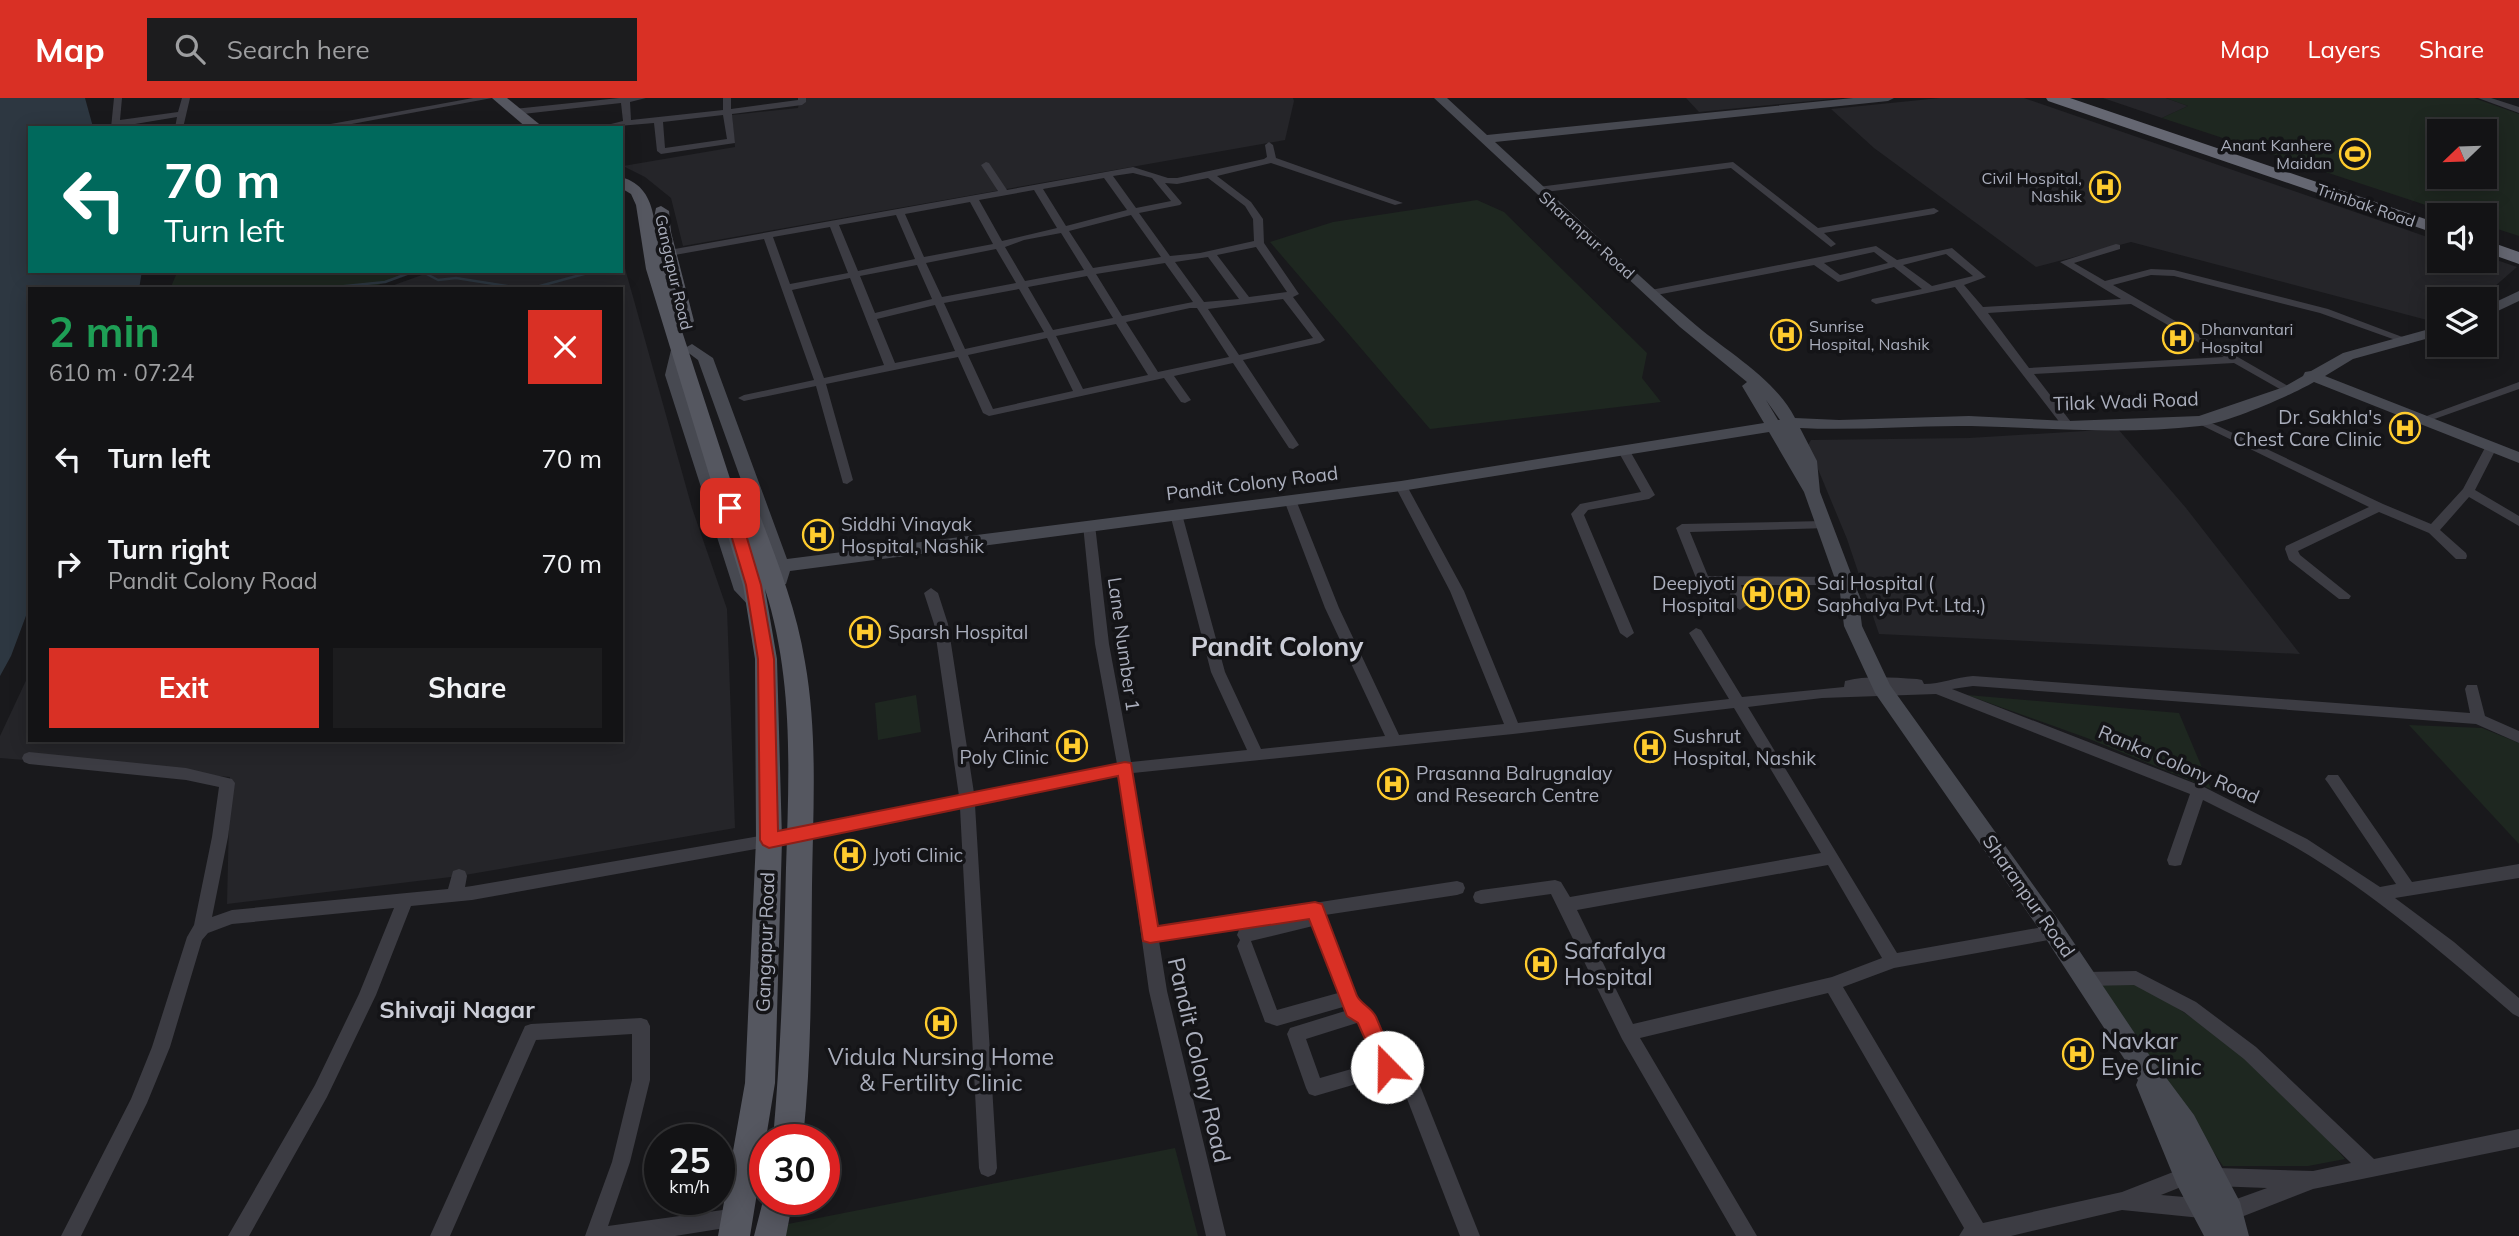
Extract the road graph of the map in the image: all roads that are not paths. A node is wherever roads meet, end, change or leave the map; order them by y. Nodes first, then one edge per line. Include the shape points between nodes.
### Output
1 (118, 98) edge
2 (186, 98) edge
3 (485, 98) edge
4 (499, 98) edge
5 (642, 98) edge
6 (727, 98) edge
7 (802, 98) edge
8 (1440, 98) edge
9 (1888, 98) edge
10 (2054, 98) edge
11 (2075, 98) edge
12 (2482, 98) edge
13 (625, 99) edge
14 (2519, 110) edge
15 (514, 112) junction
16 (727, 112) junction
17 (182, 114) junction
18 (658, 120) junction
19 (627, 123) junction
20 (342, 125) edge
21 (116, 126) edge
22 (179, 126) edge
23 (514, 126) edge
24 (534, 126) edge
25 (610, 126) edge
26 (1485, 139) junction
27 (1269, 145) dead end
28 (1269, 159) junction
29 (986, 165) dead end
30 (623, 172) edge
31 (1152, 173) junction
32 (1208, 174) junction
33 (1107, 175) junction
34 (623, 182) edge
35 (1037, 187) junction
36 (1538, 190) junction
37 (1004, 193) junction
38 (973, 199) junction
39 (1398, 204) dead end
40 (1934, 211) dead end
41 (899, 212) junction
42 (1135, 213) junction
43 (2427, 218) edge
44 (834, 224) junction
45 (2427, 226) edge
46 (1063, 229) junction
47 (1816, 231) junction
48 (768, 236) junction
49 (2497, 241) edge
50 (1259, 243) junction
51 (1831, 244) dead end
52 (1000, 245) junction
53 (2116, 247) dead end
54 (2519, 249) edge
55 (2497, 250) edge
56 (659, 254) junction
57 (1211, 254) junction
58 (2519, 258) edge
59 (1170, 260) junction
60 (920, 261) junction
61 (1816, 262) junction
62 (1895, 264) junction
63 (1090, 271) junction
64 (854, 274) junction
65 (1958, 284) junction
66 (2104, 284) junction
67 (1022, 285) junction
68 (787, 288) junction
69 (1930, 290) junction
70 (1651, 293) junction
71 (1286, 295) junction
72 (2519, 295) edge
73 (1246, 301) junction
74 (1876, 301) dead end
75 (2133, 301) junction
76 (937, 302) junction
77 (1201, 306) junction
78 (2497, 307) edge
79 (1980, 310) junction
80 (871, 317) junction
81 (1121, 320) junction
82 (1050, 334) junction
83 (2427, 334) edge
84 (2407, 341) junction
85 (686, 350) junction
86 (962, 353) junction
87 (1234, 359) junction
88 (2234, 360) junction
89 (891, 368) junction
90 (2029, 371) junction
91 (1167, 374) junction
92 (2311, 375) junction
93 (1155, 377) junction
94 (820, 382) junction
95 (2519, 385) edge
96 (2289, 390) junction
97 (1080, 393) junction
98 (744, 398) dead end
99 (1185, 400) dead end
100 (2422, 420) junction
101 (2201, 421) junction
102 (2068, 426) junction
103 (1785, 428) junction
104 (1293, 445) dead end
105 (2491, 447) junction
106 (1624, 451) junction
107 (2519, 458) edge
108 (846, 480) dead end
109 (1401, 486) junction
110 (2468, 491) junction
111 (1290, 499) junction
112 (2379, 507) junction
113 (1176, 514) junction
114 (2519, 522) edge
115 (1089, 524) junction
116 (1824, 525) junction
117 (2433, 530) junction
118 (2460, 555) dead end
119 (1733, 580) junction
120 (768, 587) junction
121 (1847, 588) junction
122 (931, 593) dead end
123 (2344, 596) dead end
124 (1740, 605) dead end
125 (1627, 633) dead end
126 (1696, 633) dead end
127 (1889, 687) junction
128 (1939, 689) junction
129 (2472, 689) dead end
130 (1741, 704) junction
131 (2478, 719) junction
132 (1513, 729) junction
133 (2519, 737) edge
134 (1395, 741) junction
135 (1257, 755) junction
136 (29, 758) dead end
137 (1125, 768) junction
138 (2333, 779) dead end
139 (2199, 792) junction
140 (967, 799) junction
141 (800, 835) junction
142 (769, 840) junction
143 (1830, 858) junction
144 (2175, 860) dead end
145 (2519, 871) edge
146 (459, 876) dead end
147 (1457, 888) dead end
148 (2408, 889) junction
149 (455, 894) junction
150 (2378, 894) junction
151 (1480, 897) dead end
152 (406, 900) junction
153 (1566, 905) junction
154 (1317, 914) junction
155 (1289, 919) junction
156 (202, 928) junction
157 (2054, 932) junction
158 (1150, 935) junction
159 (1892, 961) junction
160 (2086, 979) junction
161 (1832, 984) junction
162 (1348, 999) junction
163 (2519, 1009) edge
164 (1362, 1014) junction
165 (1628, 1033) junction
166 (2141, 1064) junction
167 (1408, 1078) dead end
168 (790, 1124) edge
169 (2519, 1138) edge
170 (2369, 1167) junction
171 (988, 1168) dead end
172 (2186, 1176) junction
173 (2214, 1176) junction
174 (2313, 1180) junction
175 (2122, 1201) junction
176 (2202, 1210) junction
177 (775, 1215) edge
178 (2233, 1223) edge
179 (736, 1227) edge
180 (1974, 1235) edge
181 (71, 1236) edge
182 (238, 1236) edge
183 (440, 1236) edge
184 (596, 1236) edge
185 (603, 1236) edge
186 (770, 1236) edge
187 (1216, 1236) edge
188 (1470, 1236) edge
189 (1747, 1236) edge
190 (2218, 1236) edge

1 - 21 street
2 - 17 street
3 - 20 street
3 - 23 main road via 494,112
4 - 15 main road
5 - 13 street
6 - 16 street
7 - 16 street via 802,102
8 - 26 street, Sharanpur Road
9 - 26 street
10 - 45 highway, Trimbak Road
11 - 43 highway, Trimbak Road
12 - 14 street
13 - 15 street
13 - 19 street
15 - 24 main road
16 - 18 street
16 - 18 street via 732,141 661,151
17 - 21 street
17 - 22 street
18 - 19 street
19 - 25 street
26 - 36 street, Sharanpur Road
27 - 28 street
28 - 32 street
28 - 39 street
29 - 37 street
30 - 56 main road, Gangapur Road via 653,192 661,209
31 - 32 street via 1170,181
31 - 33 street via 1133,170
31 - 42 street via 1177,204
32 - 50 street via 1248,204 1258,219
33 - 35 street
33 - 42 street
34 - 56 main road, Gangapur Road via 637,191
35 - 37 street
35 - 46 street
36 - 47 street via 1733,164
36 - 70 street, Sharanpur Road
37 - 38 street
38 - 41 street
38 - 52 street
40 - 47 street
41 - 44 street
41 - 60 street
42 - 46 street
42 - 59 street
44 - 48 street
44 - 64 street
46 - 52 street
46 - 63 street
47 - 51 street
48 - 56 street
48 - 68 street
49 - 54 highway
50 - 57 street
50 - 71 street via 1294,294
52 - 60 street
52 - 67 street
53 - 66 street via 2065,262
55 - 58 highway
56 - 85 main road, Gangapur Road
57 - 59 street
57 - 73 street
59 - 63 street
59 - 77 street
60 - 64 street
60 - 76 street
61 - 62 street via 1876,249
61 - 62 street via 1838,279
61 - 70 street
62 - 65 street via 1948,250 1981,277
62 - 69 street
63 - 67 street
63 - 81 street
64 - 68 street
64 - 80 street
65 - 69 street
65 - 79 street
66 - 75 street
66 - 84 street via 2151,272 2174,273 2324,311
67 - 76 street
67 - 82 street
68 - 94 street
69 - 74 street
70 - 103 street, Sharanpur Road via 1738,368
71 - 73 street
71 - 87 street via 1320,340
72 - 78 street
73 - 77 street
75 - 79 street
75 - 88 street
76 - 80 street
76 - 86 street
77 - 81 street
77 - 87 street
79 - 90 street
80 - 89 street
81 - 82 street
81 - 93 street
82 - 86 street
82 - 97 street
83 - 84 street, Tilak Wadi Road
84 - 92 street, Tilak Wadi Road via 2348,356
85 - 120 main road, Gangapur Road
85 - 120 street via 705,358
85 - 120 street via 673,375 740,586
86 - 89 street
86 - 97 street via 989,413
87 - 91 street
87 - 104 street
88 - 90 street
88 - 96 street
89 - 94 street
90 - 102 street
91 - 93 street
91 - 99 street
92 - 96 street, Tilak Wadi Road
92 - 100 street
93 - 97 street
94 - 98 street
94 - 108 street
95 - 100 street
96 - 101 street, Tilak Wadi Road
100 - 105 street
101 - 102 street, Tilak Wadi Road
101 - 112 street
102 - 103 street, Tilak Wadi Road via 1969,421
103 - 106 street, Pandit Colony Road
103 - 116 street, Sharanpur Road
105 - 107 street
105 - 110 street
106 - 109 street, Pandit Colony Road
106 - 125 street via 1649,495 1584,508 1577,514
109 - 111 street, Pandit Colony Road
109 - 132 street via 1457,591
110 - 114 street
110 - 117 street
111 - 113 street, Pandit Colony Road
111 - 134 street via 1332,608
112 - 117 street
112 - 123 street via 2291,549 2294,557
113 - 115 street, Pandit Colony Road
113 - 135 street via 1219,672
115 - 120 street, Pandit Colony Road
115 - 137 street, Lane Number 1 via 1102,643
116 - 119 street via 1682,528 1703,580
116 - 121 street, Sharanpur Road
117 - 118 street
119 - 121 street
119 - 124 street
120 - 141 main road, Gangapur Road via 788,630 796,684
120 - 142 main road, Gangapur Road
121 - 127 street, Sharanpur Road via 1853,626
122 - 140 street via 941,624
126 - 130 street
127 - 128 street, Ranka Colony Road
127 - 130 street
127 - 157 street, Sharanpur Road via 1899,715
128 - 131 street via 1957,682 2010,682
128 - 139 street, Ranka Colony Road
129 - 131 street
130 - 132 street
130 - 143 street
131 - 133 street
132 - 134 street
134 - 135 street
135 - 137 street
136 - 156 street via 186,774 228,783
137 - 140 street
137 - 158 street, Pandit Colony Road
138 - 148 street
139 - 144 street
139 - 150 street, Ranka Colony Road via 2301,843
140 - 141 street
140 - 171 street
141 - 142 street
141 - 168 main road, Gangapur Road
142 - 149 street
142 - 179 main road, Gangapur Road via 760,1083
143 - 153 street
143 - 159 street
145 - 148 street
146 - 149 street
147 - 154 street
148 - 150 street
149 - 152 street
150 - 163 street, Ranka Colony Road
151 - 153 street via 1555,887
152 - 156 street via 232,918
152 - 182 street via 321,1091
153 - 165 street
154 - 155 street
154 - 162 street
155 - 158 street
155 - 162 street via 1245,941 1271,1017
156 - 181 street via 138,1103
157 - 159 street
157 - 160 street, Sharanpur Road
158 - 187 street, Pandit Colony Road via 1158,991
159 - 161 street
160 - 166 street, Sharanpur Road
160 - 170 street via 2136,978 2190,1007 2250,1052
161 - 165 street
161 - 180 street
162 - 164 street
164 - 164 street via 1296,1034 1315,1088 1387,1067
165 - 189 street
166 - 172 street, Sharanpur Road
166 - 173 street, Sharanpur Road via 2185,1123
167 - 188 street
169 - 170 street
170 - 174 street
172 - 173 street
172 - 175 street
172 - 176 street, Sharanpur Road
173 - 174 street
173 - 178 street, Sharanpur Road
174 - 178 street
175 - 176 street
175 - 180 street
176 - 178 street
176 - 190 street, Sharanpur Road
177 - 186 main road
179 - 185 street
183 - 184 street via 531,1032 641,1026 641,1080 621,1162

